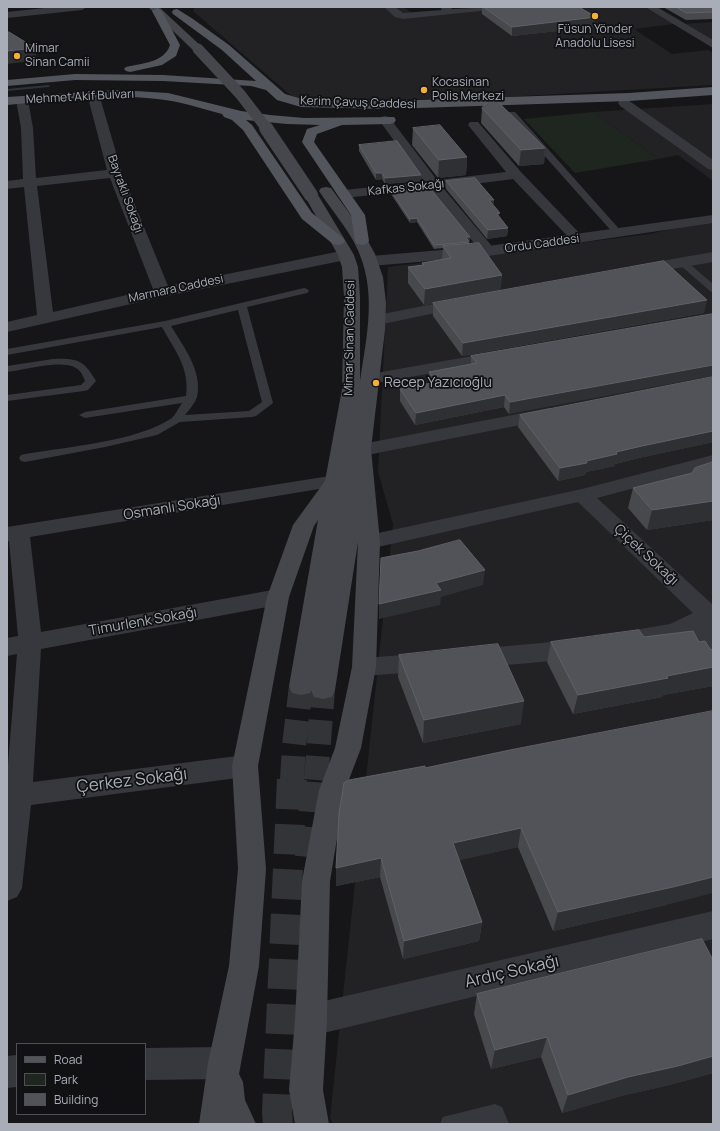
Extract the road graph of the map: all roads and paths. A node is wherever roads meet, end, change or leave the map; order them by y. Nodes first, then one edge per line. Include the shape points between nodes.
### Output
1 (48, 7) edge
2 (82, 7) edge
3 (389, 7) edge
4 (490, 7) edge
5 (650, 7) edge
6 (155, 9) edge
7 (176, 9) edge
8 (447, 9) edge
9 (7, 13) edge
10 (707, 28) dead end
11 (687, 29) junction
12 (713, 44) edge
13 (158, 63) junction
14 (75, 77) junction
15 (163, 78) junction
16 (7, 83) edge
17 (241, 83) junction
18 (270, 88) junction
19 (713, 91) edge
20 (92, 94) junction
21 (713, 98) edge
22 (22, 100) junction
23 (186, 100) junction
24 (7, 101) edge
25 (523, 101) junction
26 (624, 103) junction
27 (223, 112) junction
28 (517, 113) junction
29 (498, 115) edge
30 (484, 116) edge
31 (405, 119) dead end
32 (350, 120) junction
33 (385, 120) junction
34 (468, 121) joint
35 (284, 130) dead end
36 (713, 166) edge
37 (115, 173) junction
38 (516, 175) junction
39 (318, 179) dead end
40 (30, 183) junction
41 (7, 185) edge
42 (434, 185) junction
43 (344, 194) junction
44 (713, 219) edge
45 (618, 233) junction
46 (578, 239) junction
47 (362, 241) junction
48 (342, 248) junction
49 (488, 251) junction
50 (713, 257) edge
51 (371, 261) junction
52 (682, 262) junction
53 (627, 272) edge
54 (713, 289) edge
55 (304, 291) dead end
56 (162, 292) junction
57 (479, 300) edge
58 (242, 306) junction
59 (46, 319) junction
60 (378, 320) junction
61 (164, 324) junction
62 (7, 327) edge
63 (7, 352) edge
64 (518, 353) edge
65 (7, 369) edge
66 (370, 379) junction
67 (7, 398) edge
68 (190, 398) junction
69 (565, 411) edge
70 (85, 415) dead end
71 (178, 420) junction
72 (362, 450) junction
73 (25, 458) dead end
74 (713, 461) edge
75 (336, 481) junction
76 (582, 495) junction
77 (13, 533) edge
78 (369, 542) junction
79 (278, 597) junction
80 (711, 615) edge
81 (19, 645) edge
82 (713, 661) edge
83 (364, 667) junction
84 (301, 686) tunnel mouth
85 (323, 690) tunnel mouth
86 (245, 766) junction
87 (20, 795) junction
88 (7, 888) edge
89 (713, 925) edge
90 (311, 1020) junction
91 (224, 1063) junction
92 (146, 1064) edge
93 (306, 1090) junction
94 (216, 1124) edge
95 (239, 1124) edge
96 (298, 1124) edge
97 (312, 1124) edge
98 (450, 1124) edge
99 (499, 1124) edge

1 - 9 street
2 - 9 street
3 - 8 street via 404,16
4 - 8 street
5 - 11 street
6 - 13 main road via 175,45 172,54
6 - 48 main road, Mimar Sinan Caddesi, bridge via 198,49 240,94 273,137 311,194
7 - 18 main road via 241,59
7 - 35 main road
10 - 11 street
11 - 12 street
13 - 14 main road via 135,69
13 - 15 main road via 156,70
14 - 15 main road, Kerim Çavuş Caddesi
14 - 16 main road, Kerim Çavuş Caddesi
15 - 17 main road, Kerim Çavuş Caddesi
15 - 23 main road via 175,94
17 - 18 main road, Kerim Çavuş Caddesi
17 - 27 main road via 226,84 207,93 203,98 204,103
18 - 25 main road, Kerim Çavuş Caddesi via 281,97 301,103 320,104
19 - 25 main road, Kerim Çavuş Caddesi
20 - 22 main road, Mehmet Akif Bulvarı
20 - 23 main road, Mehmet Akif Bulvarı via 157,95
20 - 37 street, Bayraklı Sokağı
21 - 26 main road
22 - 24 main road, Mehmet Akif Bulvarı
22 - 40 street via 27,128
23 - 27 main road, Mehmet Akif Bulvarı
25 - 28 main road via 530,103 534,109
26 - 28 main road
26 - 36 street
27 - 32 main road via 254,118
27 - 48 main road via 236,117 248,128 307,216
28 - 29 main road
28 - 45 lane
30 - 34 main road
31 - 33 main road
32 - 33 main road
32 - 43 main road via 311,132 308,142
33 - 42 street
34 - 38 street
37 - 40 street
37 - 56 street, Bayraklı Sokağı
38 - 42 street, Kafkas Sokağı
38 - 46 street
39 - 47 main road, Mimar Sinan Caddesi
40 - 41 street
40 - 59 street
42 - 43 street, Kafkas Sokağı
42 - 49 street
43 - 47 main road via 358,215
44 - 45 street, Ordu Caddesi
45 - 46 street, Ordu Caddesi
46 - 49 street, Ordu Caddesi
47 - 51 main road, Mimar Sinan Caddesi
48 - 56 street, Marmara Caddesi
48 - 75 main road, Mimar Sinan Caddesi via 350,267 352,297 351,389
49 - 51 street, Ordu Caddesi
50 - 52 street
51 - 60 main road, Mimar Sinan Caddesi via 376,279
52 - 53 street
52 - 54 lane
55 - 58 lane
56 - 59 street, Marmara Caddesi
57 - 60 street
58 - 61 lane
58 - 71 lane via 268,403 252,414
59 - 62 street, Marmara Caddesi
60 - 66 main road, Mimar Sinan Caddesi
61 - 63 lane
61 - 68 lane via 188,364 193,383
64 - 66 street
65 - 67 lane via 63,362 79,365 91,381 84,388
66 - 72 main road, Mimar Sinan Caddesi
68 - 70 lane
68 - 71 lane
69 - 72 street
71 - 73 lane via 153,433
72 - 78 main road
72 - 85 main road, Mimar Sinan Caddesi
74 - 76 street
75 - 77 street, Osmanlı Sokağı
75 - 79 main road via 304,525
75 - 84 main road, Mimar Sinan Caddesi
76 - 78 street
76 - 80 street, Çiçek Sokağı
77 - 81 street
78 - 83 main road
79 - 81 street, Timurlenk Sokağı
79 - 86 main road
80 - 82 street via 704,645
80 - 83 street via 674,632 542,652
81 - 87 street
83 - 90 main road via 348,748 344,788 316,881
86 - 87 street, Çerkez Sokağı
86 - 91 main road via 252,869 244,966
87 - 88 street
89 - 90 street, Ardıç Sokağı
90 - 93 main road
91 - 92 street
91 - 94 main road
91 - 95 main road via 229,1103
93 - 96 main road
93 - 97 main road
98 - 99 lane via 495,1114

